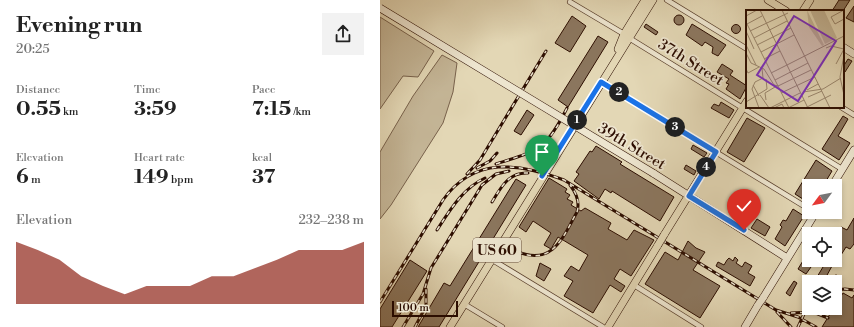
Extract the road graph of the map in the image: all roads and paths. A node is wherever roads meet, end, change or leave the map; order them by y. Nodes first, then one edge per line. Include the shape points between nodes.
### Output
1 (645, 0) edge
2 (653, 0) edge
3 (668, 0) edge
4 (768, 0) edge
5 (773, 0) edge
6 (810, 0) edge
7 (570, 2) dead end
8 (380, 8) edge
9 (784, 10) edge
10 (804, 10) edge
11 (627, 36) junction
12 (746, 48) edge
13 (844, 48) edge
14 (854, 54) edge
15 (601, 82) junction
16 (746, 103) edge
17 (743, 108) junction
18 (842, 108) edge
19 (854, 115) edge
20 (854, 150) edge
21 (716, 152) junction
22 (842, 169) junction
23 (836, 179) edge
24 (689, 196) junction
25 (802, 204) edge
26 (809, 219) edge
27 (787, 258) junction
28 (491, 259) junction
29 (634, 285) junction
30 (464, 304) junction
31 (450, 327) edge
32 (502, 327) edge
33 (603, 327) edge
34 (608, 327) edge
35 (701, 327) edge
36 (745, 327) edge

1 - 11 main road
2 - 11 main road
3 - 12 street
4 - 9 main road
5 - 9 main road
6 - 10 main road
7 - 11 street, 37th Street
8 - 24 main road, 39th Street, bridge
11 - 15 main road, US 60
11 - 17 street, 37th Street
13 - 14 main road
15 - 21 street
15 - 28 main road, US 60
16 - 17 main road
17 - 21 main road
17 - 22 street, 37th Street
18 - 19 street
20 - 22 main road
21 - 24 main road
21 - 25 street
22 - 23 main road
24 - 27 main road, 39th Street
24 - 29 main road, bridge
26 - 27 main road
27 - 36 main road, bridge
28 - 30 main road, US 60
28 - 33 street
29 - 34 main road
29 - 35 street
30 - 31 main road, US 60
30 - 32 street

